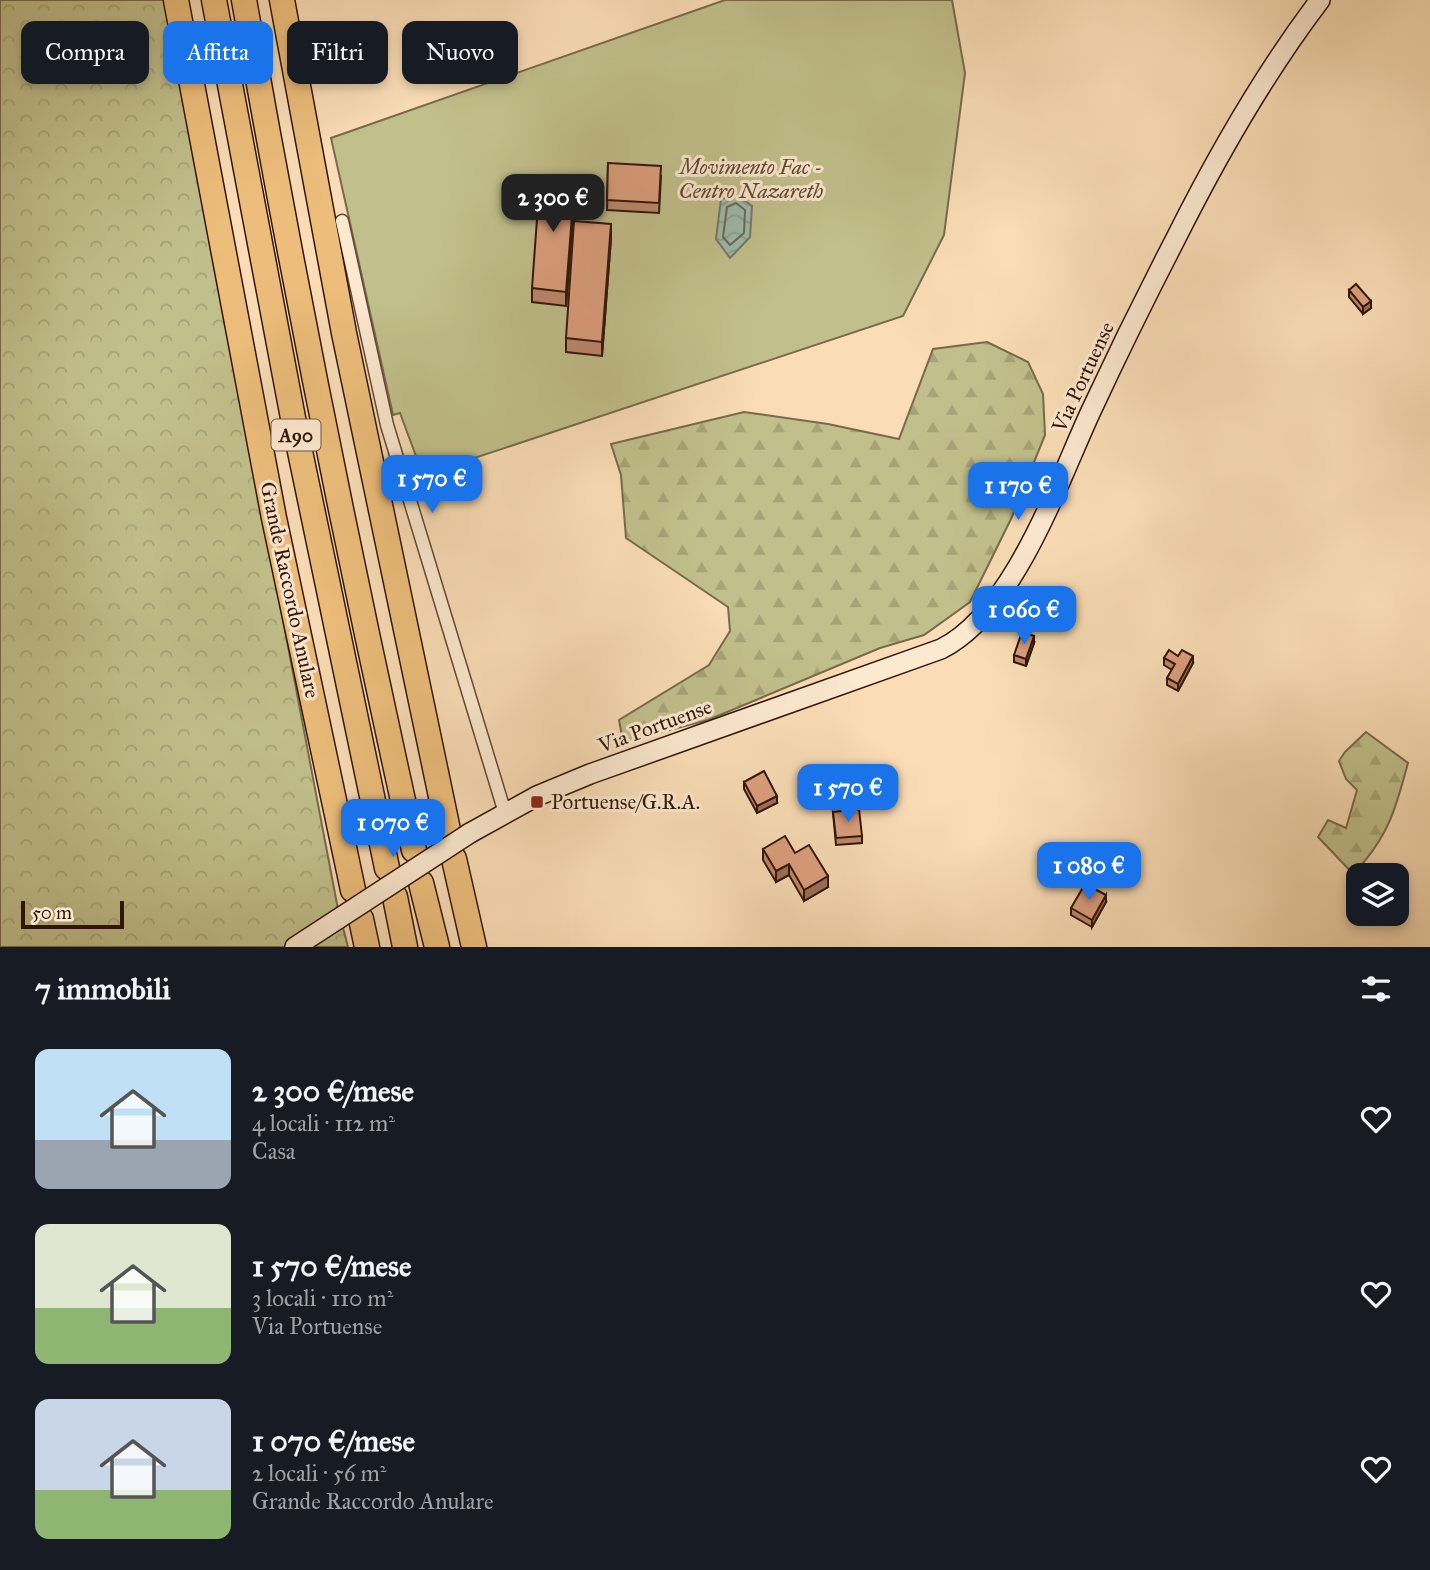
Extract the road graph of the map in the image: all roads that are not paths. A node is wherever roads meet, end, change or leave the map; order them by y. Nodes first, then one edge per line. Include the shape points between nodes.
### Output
1 (176, 0) edge
2 (214, 0) edge
3 (244, 0) edge
4 (282, 0) edge
5 (1320, 0) edge
6 (342, 221) dead end
7 (505, 813) junction
8 (459, 831) junction
9 (414, 850) dead end
10 (454, 859) dead end
11 (387, 868) dead end
12 (421, 883) dead end
13 (353, 890) dead end
14 (394, 897) dead end
15 (349, 919) junction
16 (295, 947) edge
17 (367, 947) edge
18 (405, 947) edge
19 (437, 947) edge
20 (474, 947) edge

1 - 13 highway, Grande Raccordo Anulare via 272,505
2 - 11 highway, Grande Raccordo Anulare / A90 via 295,432
3 - 9 highway, A90 via 321,406
4 - 8 highway via 344,333
5 - 7 main road, Via Portuense via 1273,65 1204,183 1018,568 974,625 952,644 930,654 590,774
6 - 7 street via 387,425
7 - 8 main road, Via Portuense
8 - 15 main road, Via Portuense, bridge
10 - 20 highway
12 - 19 highway
14 - 18 highway
15 - 16 main road, Via Portuense
15 - 17 highway

